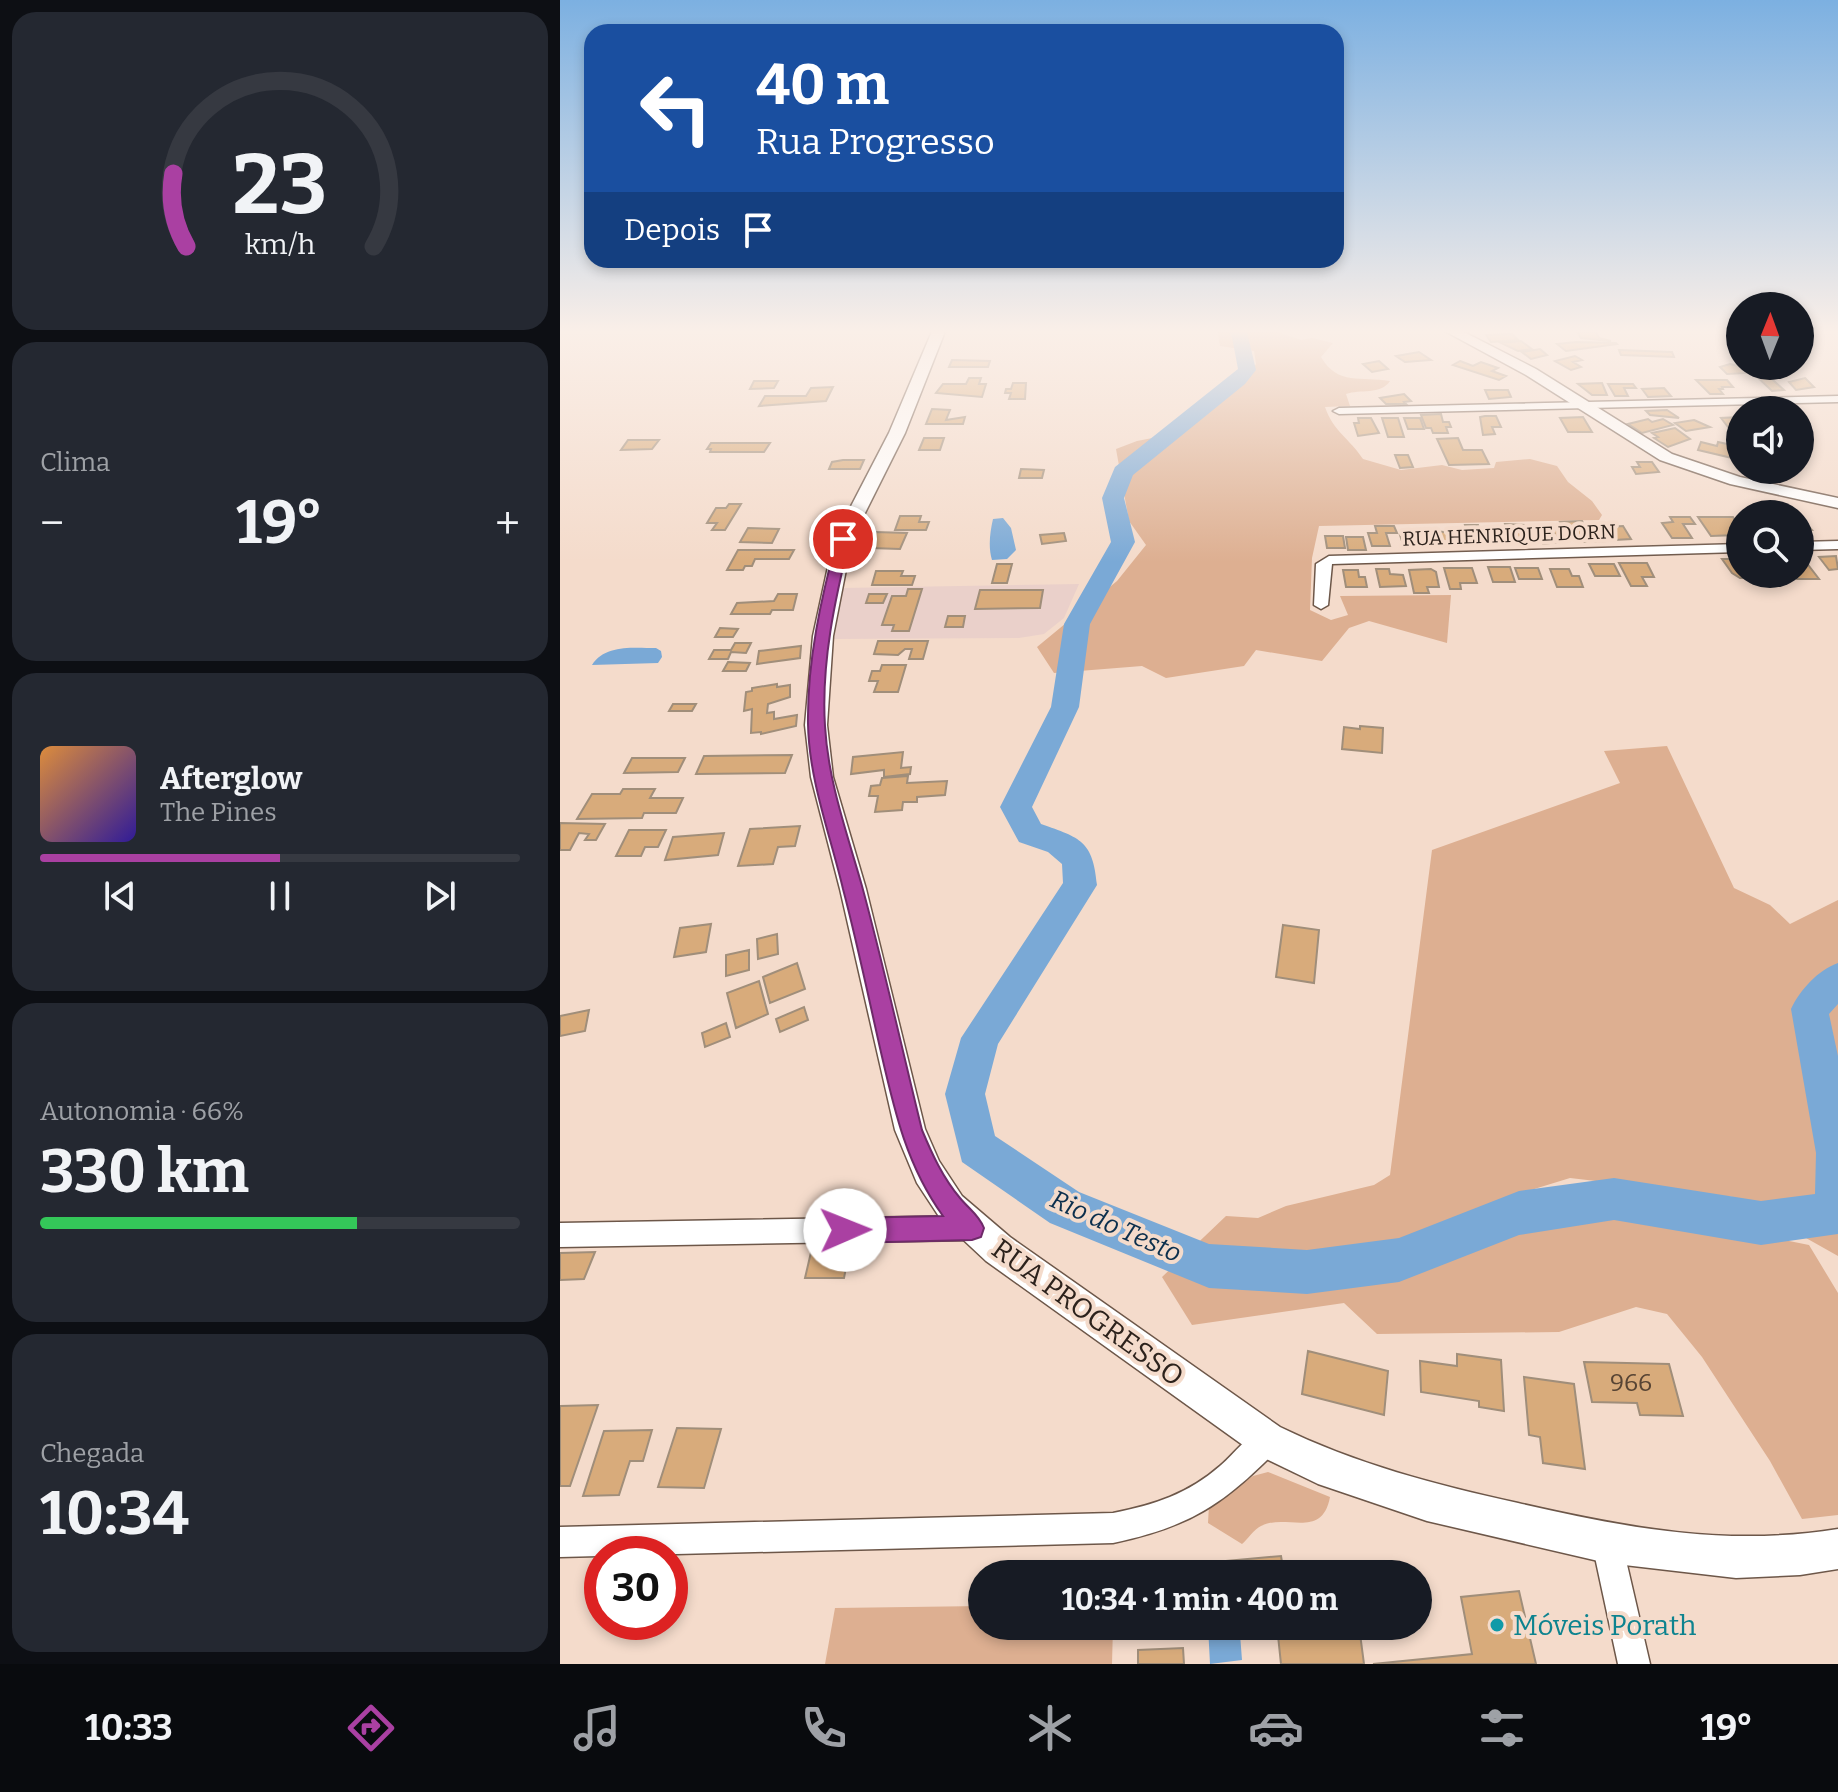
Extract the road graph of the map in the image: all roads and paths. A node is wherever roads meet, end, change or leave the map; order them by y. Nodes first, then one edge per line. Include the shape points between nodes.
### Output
1 (908, 407) edge
2 (1552, 407) edge
3 (1585, 407) edge
4 (1339, 411) dead end
5 (1838, 503) edge
6 (1838, 545) edge
7 (1814, 546) edge
8 (1726, 548) edge
9 (1321, 605) dead end
10 (972, 1228) junction
11 (560, 1235) edge
12 (1267, 1440) junction
13 (560, 1542) edge
14 (1607, 1543) junction
15 (1838, 1549) edge
16 (1634, 1664) edge

1 - 10 street, RUA PROGRESSO via 837,559 818,674 816,725 825,792 910,1130 928,1172
2 - 4 street
3 - 5 street via 1677,462
6 - 7 street
8 - 9 street, RUA HENRIQUE DORN via 1329,560 1323,564
10 - 11 street
10 - 12 street, RUA PROGRESSO
12 - 13 street via 1230,1478 1192,1506 1157,1520 1113,1528
12 - 14 street, RUA PROGRESSO via 1377,1487
14 - 15 street, RUA PROGRESSO via 1736,1558
14 - 16 street

